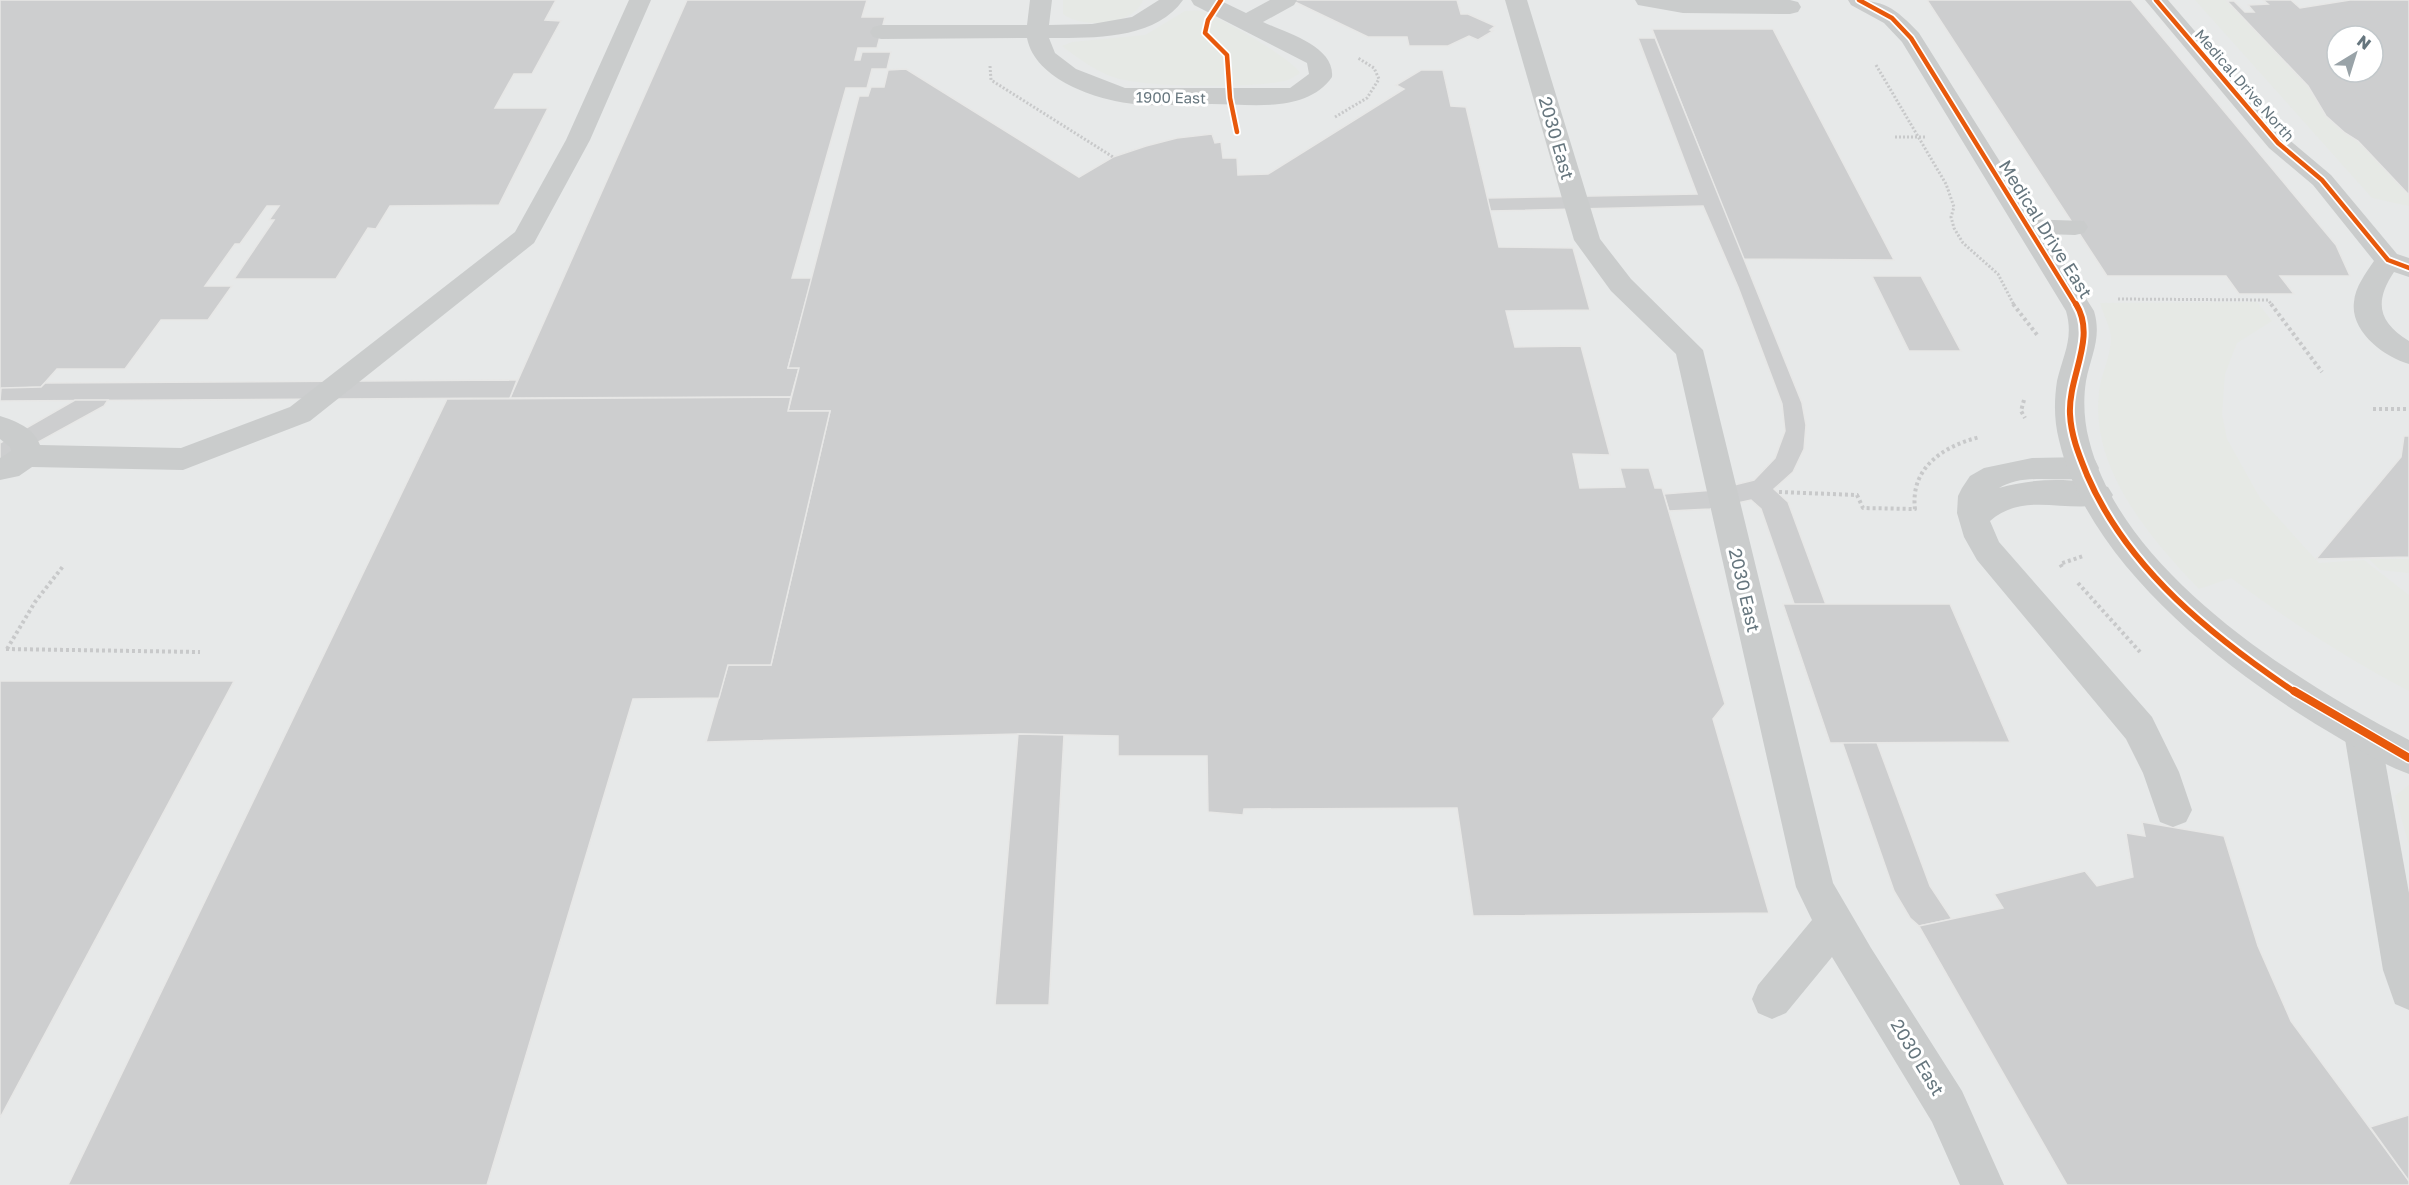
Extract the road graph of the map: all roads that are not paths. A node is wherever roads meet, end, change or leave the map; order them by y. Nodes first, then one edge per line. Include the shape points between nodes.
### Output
1 (640, 0) edge
2 (1041, 0) edge
3 (1172, 0) edge
4 (1202, 0) edge
5 (1286, 0) edge
6 (1516, 0) edge
7 (1646, 0) edge
8 (1859, 0) edge
9 (2156, 0) edge
10 (2181, 0) edge
11 (1791, 7) dead end
12 (1247, 22) junction
13 (881, 32) dead end
14 (1038, 32) junction
15 (2322, 180) junction
16 (2028, 227) junction
17 (2075, 227) dead end
18 (2398, 264) edge
19 (2409, 354) edge
20 (0, 427) edge
21 (13, 463) edge
22 (2090, 482) junction
23 (2362, 733) junction
24 (2409, 758) edge
25 (2172, 810) dead end
26 (1833, 925) junction
27 (2409, 990) edge
28 (1772, 999) dead end
29 (1982, 1185) edge

1 - 21 street via 578,140 525,237 300,414 183,459
2 - 14 street, 1900 East
3 - 14 street via 1154,15 1117,28
4 - 12 street, 1900 East
5 - 12 street
6 - 26 street, 2030 East via 1587,240 1621,285 1689,350 1815,887
7 - 11 street via 1683,6
8 - 16 street, Medical Drive East via 1892,18 1911,38
9 - 15 street, Medical Drive North via 2278,143
10 - 15 street, Medical Drive North via 2305,140
12 - 14 street, 1900 East via 1316,59 1320,77 1298,93 1281,97 1114,94 1049,60 1040,46
13 - 14 street
15 - 18 street
16 - 17 street
16 - 22 street, Medical Drive East via 2084,322 2085,344 2070,398 2075,447
18 - 19 street via 2376,276 2366,302 2367,315 2393,346
20 - 21 street via 25,443
22 - 23 street, Medical Drive East via 2123,538 2208,628 2284,686
22 - 25 street via 1989,503 1974,518 1977,534 2139,728 2161,772
23 - 24 street, Medical Drive East
23 - 27 street
26 - 28 street
26 - 29 street, 2030 East via 1923,1062 1969,1145

